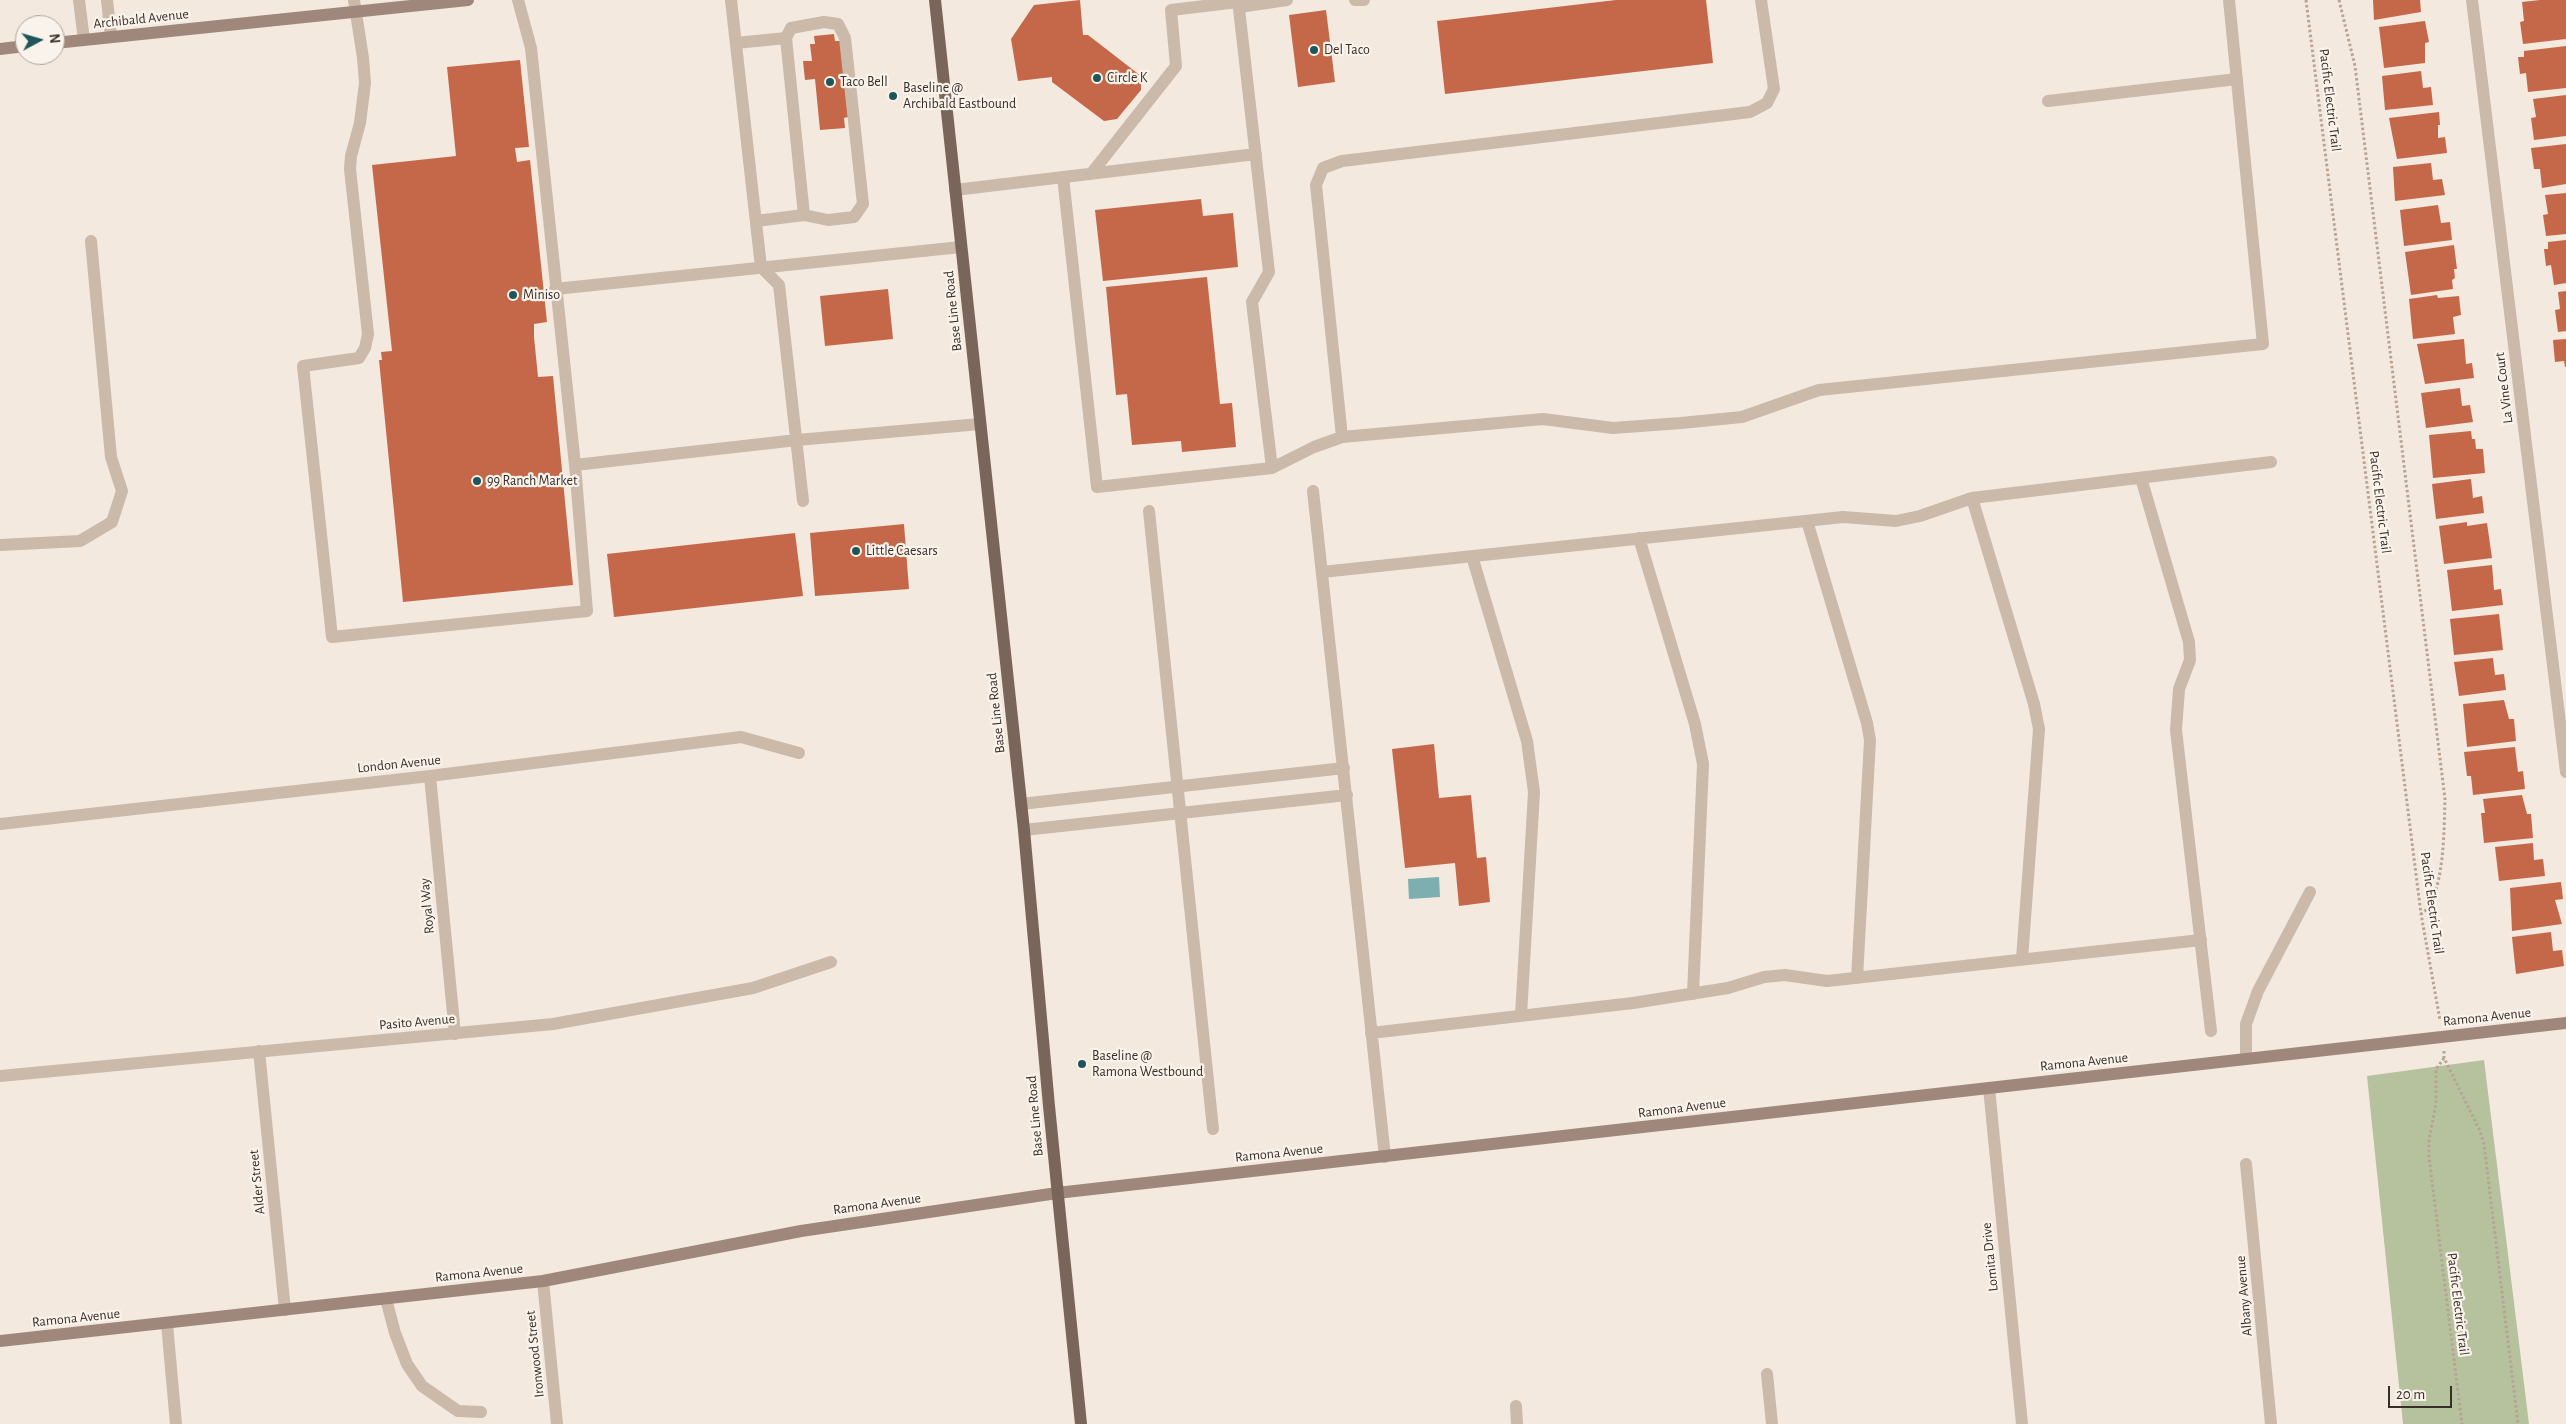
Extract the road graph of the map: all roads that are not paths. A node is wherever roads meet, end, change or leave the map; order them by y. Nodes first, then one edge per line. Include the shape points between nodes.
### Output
1 (79, 0) edge
2 (107, 0) edge
3 (468, 0) edge
4 (518, 0) edge
5 (731, 0) edge
6 (935, 0) edge
7 (1287, 0) edge
8 (1355, 0) edge
9 (1364, 0) edge
10 (1761, 0) edge
11 (2228, 0) edge
12 (2472, 0) edge
13 (1238, 3) edge
14 (355, 6) edge
15 (110, 38) junction
16 (786, 38) junction
17 (84, 40) junction
18 (65, 42) edge
19 (736, 42) junction
20 (15, 47) edge
21 (0, 49) edge
22 (2236, 79) junction
23 (2048, 101) dead end
24 (1256, 154) junction
25 (1090, 174) junction
26 (1063, 177) junction
27 (955, 190) junction
28 (804, 215) junction
29 (756, 221) junction
30 (92, 241) dead end
31 (961, 246) junction
32 (761, 267) junction
33 (555, 289) junction
34 (980, 424) junction
35 (1342, 438) junction
36 (797, 440) junction
37 (2271, 462) dead end
38 (575, 465) junction
39 (1272, 468) junction
40 (2141, 478) junction
41 (1314, 491) dead end
42 (1972, 498) junction
43 (803, 501) dead end
44 (1149, 511) dead end
45 (1808, 521) junction
46 (1639, 538) junction
47 (0, 545) edge
48 (1472, 556) junction
49 (1322, 572) junction
50 (799, 754) dead end
51 (1344, 768) junction
52 (2566, 772) edge
53 (430, 776) junction
54 (1178, 786) junction
55 (1346, 795) junction
56 (1021, 804) junction
57 (1181, 813) junction
58 (0, 824) edge
59 (1024, 830) junction
60 (2310, 892) dead end
61 (2201, 940) junction
62 (2022, 959) junction
63 (831, 962) dead end
64 (1857, 978) junction
65 (1693, 994) junction
66 (1522, 1015) junction
67 (2566, 1023) edge
68 (2212, 1032) dead end
69 (1371, 1033) junction
70 (455, 1034) junction
71 (259, 1051) junction
72 (2246, 1059) junction
73 (0, 1076) edge
74 (1989, 1088) junction
75 (1213, 1129) dead end
76 (1385, 1157) junction
77 (2246, 1164) dead end
78 (1057, 1193) junction
79 (543, 1281) junction
80 (386, 1298) junction
81 (285, 1310) junction
82 (167, 1324) junction
83 (0, 1342) edge
84 (1767, 1374) dead end
85 (1516, 1406) dead end
86 (481, 1412) dead end
87 (176, 1424) edge
88 (557, 1424) edge
89 (1081, 1424) edge
90 (1518, 1424) edge
91 (1772, 1424) edge
92 (2022, 1424) edge
93 (2271, 1424) edge

1 - 17 street
2 - 15 street
3 - 14 street, Archibald Avenue
4 - 33 street via 531,48
5 - 19 street
6 - 27 main road, Base Line Road
7 - 13 street
8 - 9 street
10 - 35 street via 1774,89 1767,103 1750,112 1342,161 1323,168 1316,185
11 - 22 street
12 - 52 street, La Vine Court
13 - 24 street
13 - 25 street via 1171,10 1176,66
14 - 15 street, Archibald Avenue
14 - 38 street via 365,83 350,169 368,334 366,348 359,358 302,366 332,637 587,612
15 - 17 street, Archibald Avenue
16 - 19 street
16 - 28 street
16 - 28 street via 791,28 824,22 838,24 845,38 863,204 854,217 828,220
17 - 18 street, Archibald Avenue
19 - 29 street
20 - 21 street
22 - 23 street
22 - 35 street via 2263,344 1819,390 1742,417 1613,428 1543,419
24 - 25 street
24 - 39 street via 1269,272 1252,302
25 - 26 street
26 - 27 street
26 - 39 street via 1097,487
27 - 31 main road, Base Line Road
28 - 29 street
29 - 32 street
30 - 47 street via 111,457 122,491 112,522 80,541
31 - 32 street
31 - 34 main road, Base Line Road
32 - 33 street
32 - 36 street via 779,285
33 - 38 street
34 - 36 street
34 - 56 main road, Base Line Road
35 - 39 street via 1314,447
36 - 38 street
36 - 43 street
37 - 40 street
40 - 42 street
40 - 61 street via 2189,642 2190,660 2179,689 2176,730
41 - 49 street
42 - 45 street via 1920,516 1896,520 1843,517
42 - 62 street via 2039,729
44 - 54 street
45 - 46 street
45 - 64 street via 1870,740
46 - 48 street
46 - 65 street via 1695,724 1703,764
48 - 49 street
48 - 66 street via 1531,763 1534,792
49 - 51 street
50 - 53 street, London Avenue via 741,738
51 - 54 street
51 - 55 street
53 - 58 street, London Avenue
53 - 70 street, Royal Way
54 - 56 street
54 - 57 street
55 - 57 street
55 - 69 street
56 - 59 main road, Base Line Road
57 - 59 street
57 - 75 street
59 - 78 main road, Base Line Road
60 - 72 street via 2258,991 2246,1024
61 - 62 street
61 - 68 street
62 - 64 street
63 - 70 street, Pasito Avenue via 753,988 553,1024
64 - 65 street via 1827,981 1785,974
65 - 66 street via 1633,1004
66 - 69 street
67 - 72 street, Ramona Avenue
69 - 76 street
70 - 71 street, Pasito Avenue
71 - 73 street, Pasito Avenue
71 - 81 street, Alder Street
72 - 74 street, Ramona Avenue
74 - 76 street, Ramona Avenue
74 - 92 street, Lomita Drive
76 - 78 street, Ramona Avenue
77 - 93 street, Albany Avenue
78 - 79 street, Ramona Avenue via 801,1231
78 - 89 main road, Base Line Road
79 - 80 street, Ramona Avenue
79 - 88 street, Ironwood Street
80 - 81 street, Ramona Avenue
80 - 86 street via 407,1364 422,1386 458,1411
81 - 82 street, Ramona Avenue
82 - 83 street, Ramona Avenue
82 - 87 street
84 - 91 street
85 - 90 street

